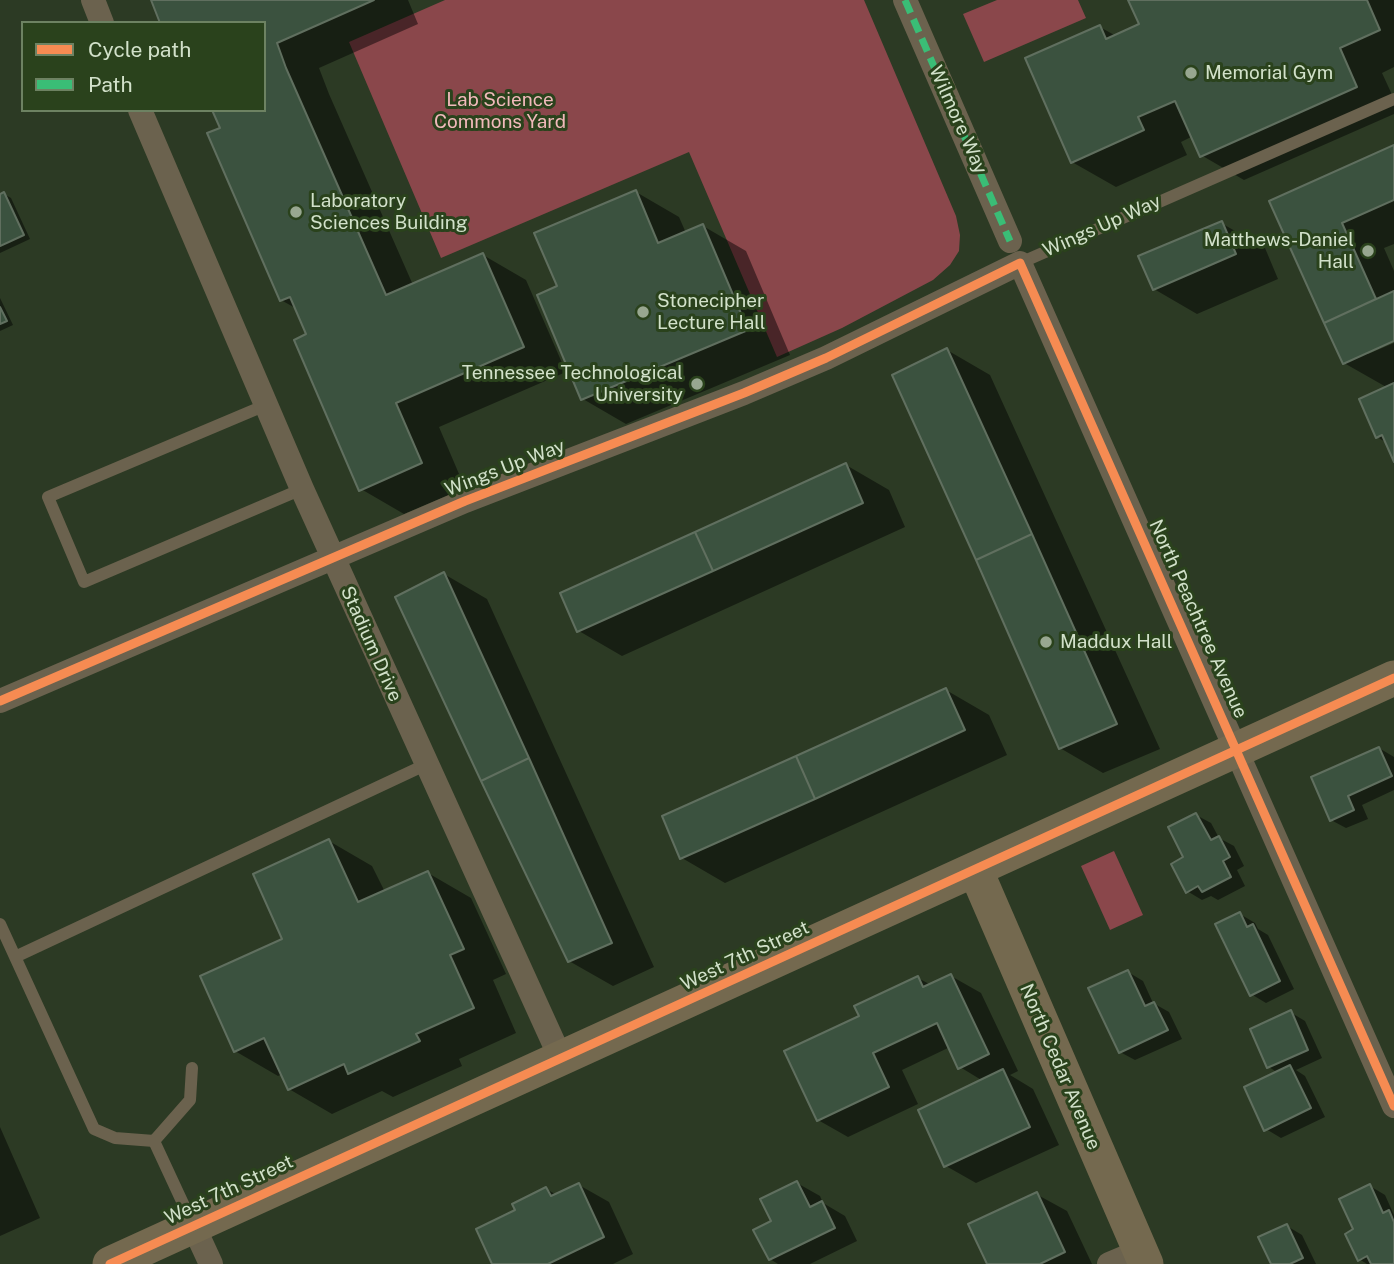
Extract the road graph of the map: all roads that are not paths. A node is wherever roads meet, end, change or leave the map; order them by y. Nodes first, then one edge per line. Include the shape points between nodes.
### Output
1 (93, 0) edge
2 (905, 0) edge
3 (101, 21) edge
4 (1394, 99) edge
5 (141, 112) edge
6 (1015, 252) junction
7 (266, 405) junction
8 (302, 489) junction
9 (333, 557) junction
10 (1394, 678) edge
11 (0, 701) edge
12 (1236, 748) junction
13 (425, 765) junction
14 (975, 869) junction
15 (0, 924) edge
16 (15, 957) junction
17 (561, 1059) junction
18 (192, 1068) dead end
19 (1394, 1106) edge
20 (154, 1141) junction
21 (193, 1225) junction
22 (1131, 1260) edge
23 (110, 1264) edge
24 (211, 1264) edge

1 - 3 street
2 - 6 street, Wilmore Way
4 - 6 lane, Wings Up Way
5 - 7 street, Stadium Drive
6 - 9 street, Wings Up Way via 825,358
6 - 12 street, North Peachtree Avenue
7 - 8 street, Stadium Drive
7 - 8 lane via 48,497 84,582
8 - 9 street, Stadium Drive
9 - 11 street, Wings Up Way
9 - 13 street, Stadium Drive
10 - 12 street, West 7th Street
12 - 14 street, West 7th Street
12 - 19 street, North Peachtree Avenue
13 - 16 lane
13 - 17 street, Stadium Drive
14 - 17 street, West 7th Street
14 - 22 street, North Cedar Avenue
15 - 16 lane
16 - 20 lane via 94,1129 115,1138
17 - 21 street, West 7th Street
18 - 20 lane via 190,1100
20 - 21 lane
21 - 23 street, West 7th Street
21 - 24 street

